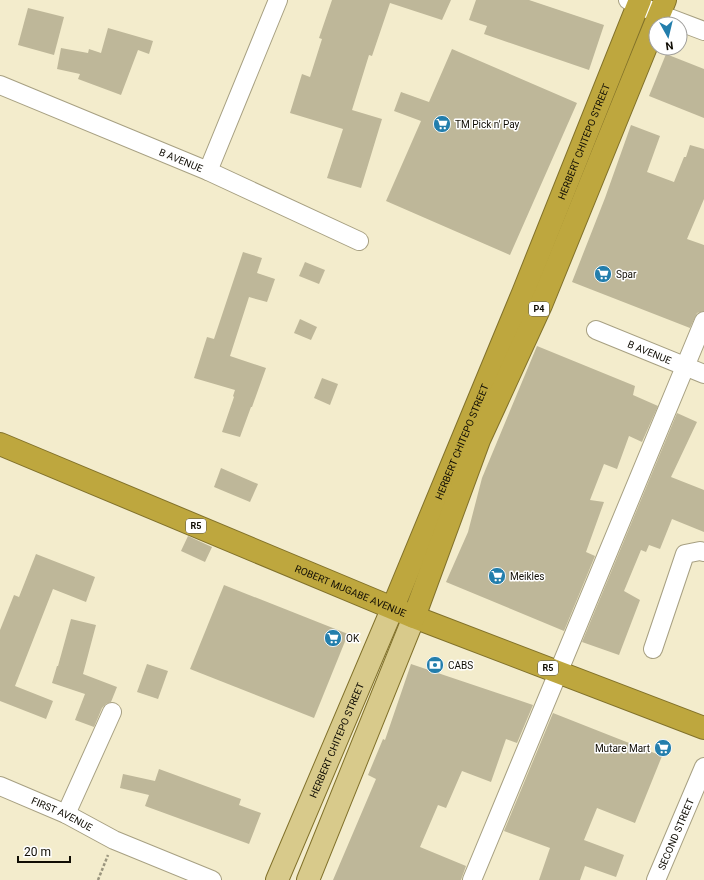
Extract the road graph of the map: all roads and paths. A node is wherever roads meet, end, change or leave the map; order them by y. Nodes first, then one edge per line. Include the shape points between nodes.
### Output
1 (278, 0) edge
2 (636, 1) edge
3 (662, 7) edge
4 (704, 32) edge
5 (0, 85) edge
6 (208, 171) junction
7 (359, 241) dead end
8 (704, 321) edge
9 (596, 330) dead end
10 (686, 367) junction
11 (704, 374) edge
12 (0, 444) edge
13 (704, 552) edge
14 (393, 607) junction
15 (414, 617) junction
16 (653, 649) dead end
17 (559, 672) junction
18 (112, 712) dead end
19 (704, 728) edge
20 (704, 766) edge
21 (0, 786) edge
22 (66, 814) junction
23 (114, 840) junction
24 (98, 880) edge
25 (212, 880) edge
26 (277, 880) edge
27 (308, 880) edge
28 (472, 880) edge
29 (656, 880) edge

1 - 6 street
2 - 3 street
2 - 14 highway, HERBERT CHITEPO STREET / P4 via 523,293
3 - 4 street
3 - 15 highway, HERBERT CHITEPO STREET / P4 via 541,305 479,440
5 - 6 street, B AVENUE
6 - 7 street, B AVENUE
8 - 10 street
9 - 10 street, B AVENUE
10 - 11 street, B AVENUE
10 - 17 street
12 - 14 highway, ROBERT MUGABE AVENUE / R5
13 - 16 street via 685,554
14 - 15 highway, ROBERT MUGABE AVENUE / R5
14 - 26 main road, HERBERT CHITEPO STREET
15 - 17 highway, ROBERT MUGABE AVENUE / R5
15 - 27 main road, HERBERT CHITEPO STREET
17 - 19 highway, ROBERT MUGABE AVENUE / R5
17 - 28 street
18 - 22 street
20 - 29 street, SECOND STREET
21 - 22 street, FIRST AVENUE
22 - 23 street, FIRST AVENUE
23 - 24 path
23 - 25 street, FIRST AVENUE

